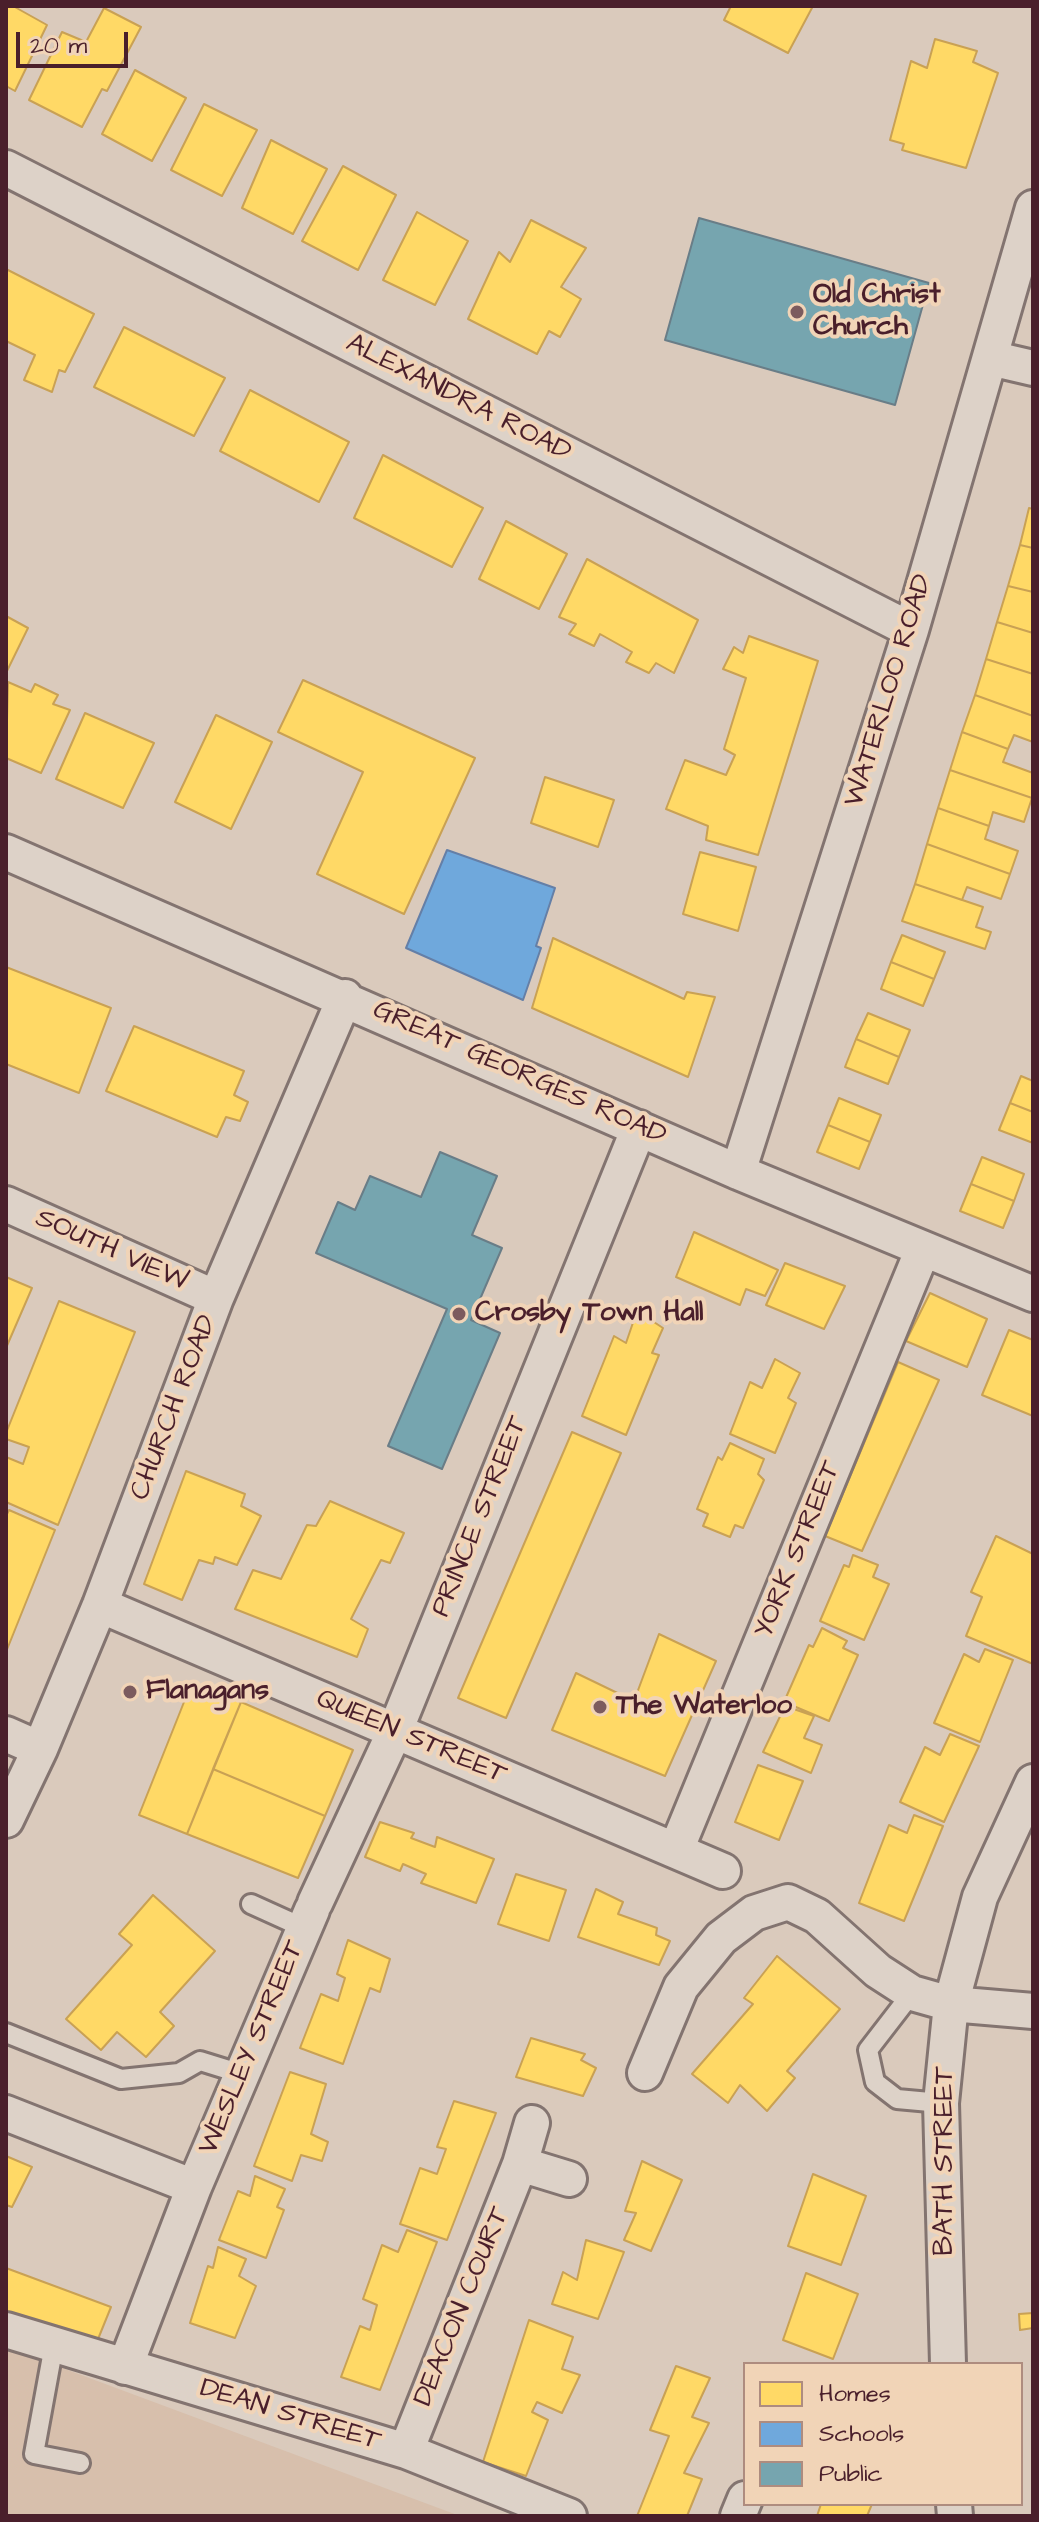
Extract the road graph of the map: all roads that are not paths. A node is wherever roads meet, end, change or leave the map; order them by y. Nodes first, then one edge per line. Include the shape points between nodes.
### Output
1 (6, 168) edge
2 (1033, 208) edge
3 (990, 358) junction
4 (1033, 368) edge
5 (911, 630) junction
6 (6, 852) edge
7 (345, 997) junction
8 (639, 1128) junction
9 (738, 1172) junction
10 (6, 1204) edge
11 (923, 1249) junction
12 (1033, 1294) edge
13 (216, 1298) junction
14 (100, 1605) junction
15 (395, 1731) junction
16 (6, 1734) edge
17 (40, 1749) junction
18 (1033, 1782) edge
19 (6, 1820) edge
20 (676, 1850) junction
21 (723, 1871) dead end
22 (251, 1904) dead end
23 (310, 1913) junction
24 (912, 1993) junction
25 (951, 2004) junction
26 (1033, 2011) edge
27 (6, 2033) edge
28 (645, 2073) dead end
29 (242, 2074) junction
30 (941, 2103) junction
31 (6, 2113) edge
32 (532, 2123) dead end
33 (520, 2164) junction
34 (569, 2179) dead end
35 (194, 2187) junction
36 (6, 2330) edge
37 (54, 2345) junction
38 (948, 2362) edge
39 (125, 2367) junction
40 (406, 2451) junction
41 (80, 2463) dead end
42 (569, 2516) edge

1 - 5 street, ALEXANDRA ROAD
2 - 3 street, WATERLOO ROAD
3 - 4 street
3 - 5 street, WATERLOO ROAD
5 - 9 street, WATERLOO ROAD
6 - 7 street, GREAT GEORGES ROAD
7 - 8 street, GREAT GEORGES ROAD
7 - 13 street, CHURCH ROAD
8 - 9 street, GREAT GEORGES ROAD
8 - 15 street, PRINCE STREET
9 - 11 street, GREAT GEORGES ROAD
10 - 13 street, SOUTH VIEW
11 - 12 street, GREAT GEORGES ROAD
11 - 20 street, YORK STREET
13 - 14 street, CHURCH ROAD
14 - 15 street, QUEEN STREET
14 - 17 street, CHURCH ROAD
15 - 20 street, QUEEN STREET
15 - 23 street, PRINCE STREET
16 - 17 street
17 - 19 street, CHURCH ROAD
18 - 25 street, BATH STREET via 980,1897
20 - 21 street, QUEEN STREET
22 - 23 lane
23 - 29 street, WESLEY STREET
24 - 25 street
24 - 28 street via 878,1971 817,1916 788,1902 754,1913 721,1938 681,1987
24 - 30 lane via 868,2050 875,2082 897,2099
25 - 26 street
25 - 30 street, BATH STREET
27 - 29 lane via 121,2079 179,2073 200,2061
29 - 35 street, WESLEY STREET
30 - 38 street, BATH STREET
31 - 35 street, WESLEY STREET
32 - 33 street, DEACON COURT
33 - 34 street
33 - 40 street, DEACON COURT
35 - 39 street, WESLEY STREET
36 - 37 street, DEAN STREET
37 - 39 street, DEAN STREET
37 - 41 lane via 34,2454
39 - 40 street, DEAN STREET
40 - 42 street, DEAN STREET

